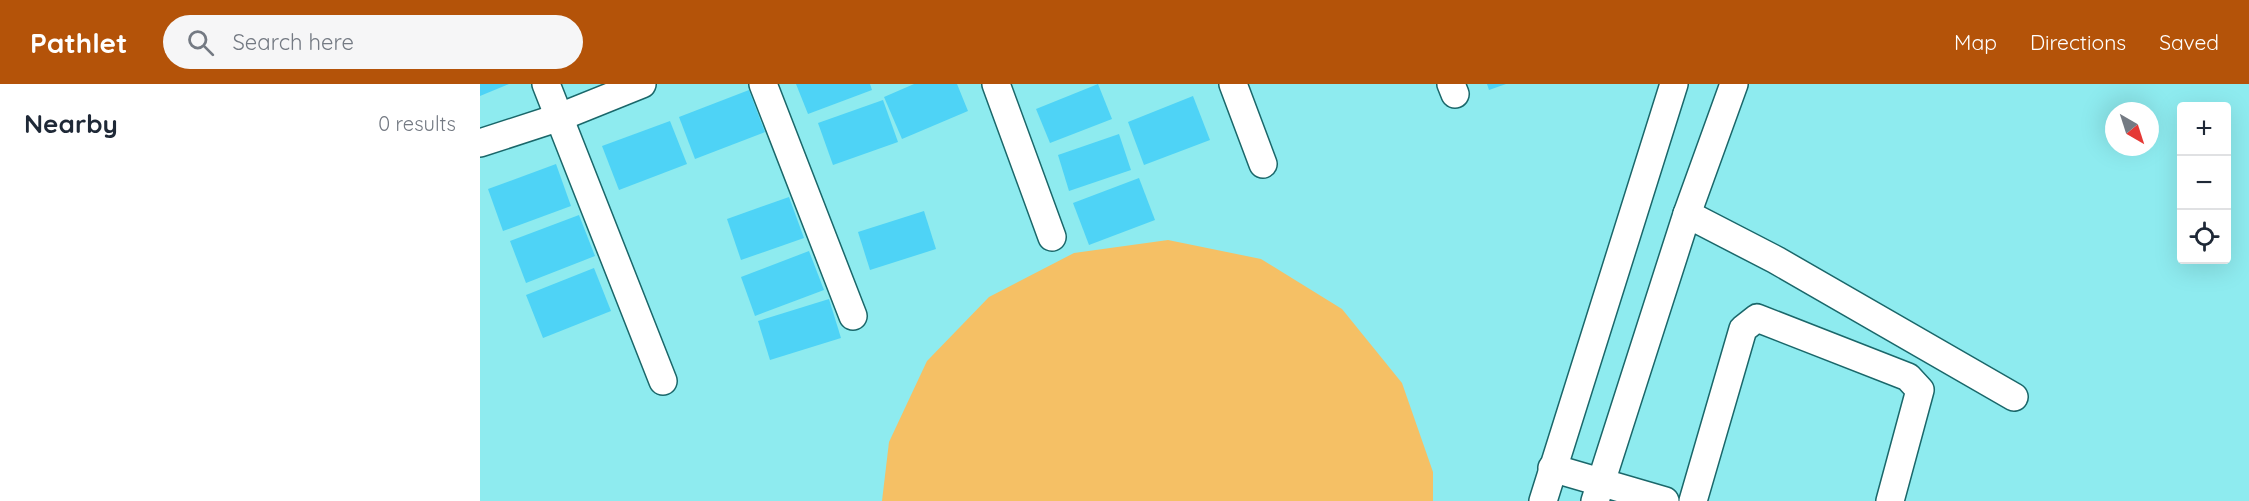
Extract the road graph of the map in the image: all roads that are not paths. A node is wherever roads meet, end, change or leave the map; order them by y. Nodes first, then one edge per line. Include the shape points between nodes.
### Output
1 (546, 84) edge
2 (642, 84) edge
3 (763, 84) edge
4 (996, 84) edge
5 (1233, 84) edge
6 (1674, 84) edge
7 (1734, 84) edge
8 (560, 117) junction
9 (480, 144) edge
10 (1263, 164) dead end
11 (1687, 214) junction
12 (1052, 237) dead end
13 (853, 316) dead end
14 (663, 381) dead end
15 (2014, 397) dead end
16 (1552, 468) junction
17 (1597, 492) edge
18 (1543, 501) edge
19 (1665, 501) edge
20 (1693, 501) edge
21 (1890, 501) edge

1 - 8 street
2 - 8 street
3 - 13 street
4 - 12 street
5 - 10 street
6 - 16 street
7 - 11 street
8 - 9 street
8 - 14 street
11 - 15 street via 1776,260
11 - 17 street
16 - 17 street
16 - 18 street
17 - 19 street
20 - 21 street via 1743,329 1757,318 1908,377 1920,390

